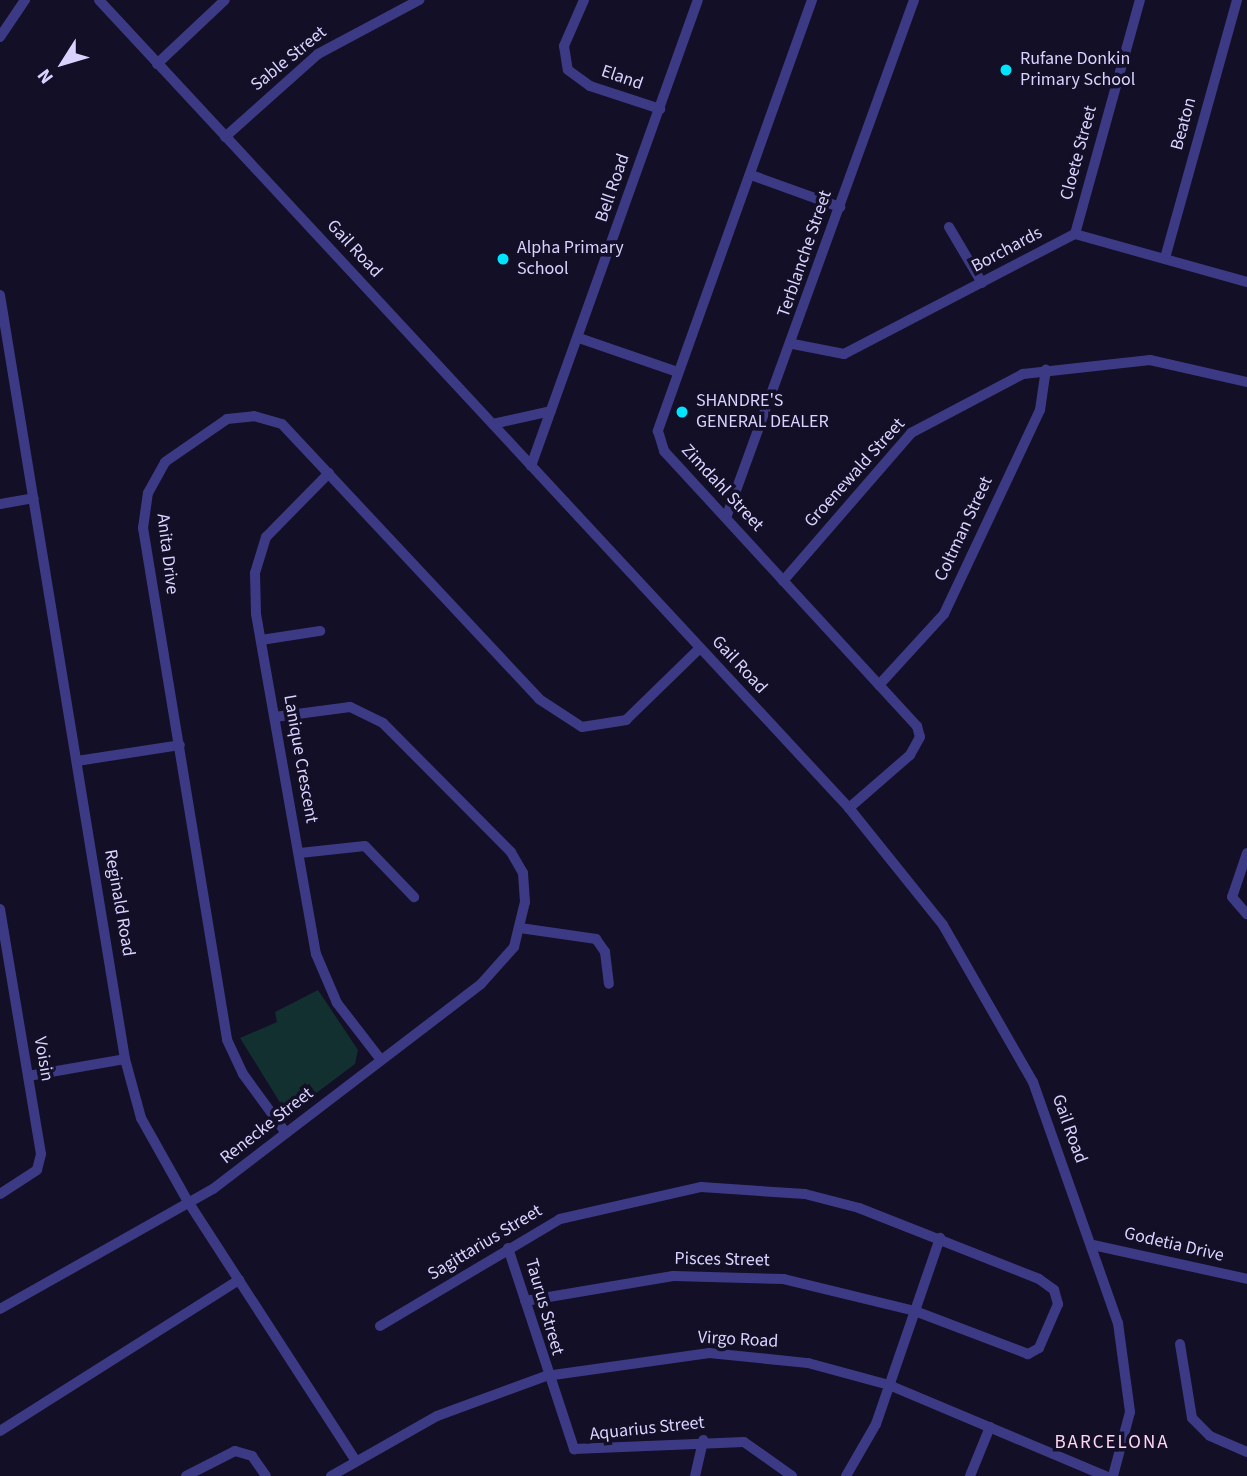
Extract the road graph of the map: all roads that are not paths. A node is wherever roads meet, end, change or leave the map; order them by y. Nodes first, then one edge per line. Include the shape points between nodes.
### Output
1 (25, 0) edge
2 (99, 0) edge
3 (225, 0) edge
4 (419, 0) edge
5 (584, 0) edge
6 (698, 0) edge
7 (812, 0) edge
8 (914, 0) edge
9 (1140, 0) edge
10 (1237, 0) edge
11 (0, 37) edge
12 (157, 64) junction
13 (660, 109) junction
14 (225, 137) junction
15 (751, 175) junction
16 (839, 207) junction
17 (949, 227) dead end
18 (1075, 234) junction
19 (1165, 258) junction
20 (1247, 282) edge
21 (982, 283) junction
22 (0, 295) edge
23 (579, 338) junction
24 (793, 344) junction
25 (1046, 369) junction
26 (678, 372) junction
27 (1247, 382) edge
28 (551, 411) junction
29 (493, 424) junction
30 (531, 466) junction
31 (329, 473) junction
32 (33, 498) junction
33 (0, 504) edge
34 (726, 518) junction
35 (783, 581) junction
36 (320, 631) dead end
37 (261, 640) junction
38 (700, 648) junction
39 (879, 685) junction
40 (275, 717) junction
41 (180, 745) junction
42 (77, 761) junction
43 (849, 808) junction
44 (300, 853) junction
45 (1247, 853) edge
46 (414, 897) dead end
47 (0, 909) edge
48 (1247, 914) edge
49 (520, 929) junction
50 (609, 984) dead end
51 (125, 1059) junction
52 (381, 1060) junction
53 (28, 1076) junction
54 (286, 1133) junction
55 (0, 1194) edge
56 (187, 1200) junction
57 (940, 1238) junction
58 (1093, 1245) junction
59 (508, 1248) junction
60 (1247, 1279) edge
61 (239, 1280) junction
62 (525, 1301) junction
63 (0, 1309) edge
64 (915, 1311) junction
65 (380, 1326) dead end
66 (1180, 1344) dead end
67 (546, 1376) junction
68 (890, 1385) junction
69 (990, 1427) junction
70 (0, 1431) edge
71 (703, 1440) junction
72 (1247, 1452) edge
73 (355, 1460) junction
74 (186, 1476) edge
75 (266, 1476) edge
76 (331, 1476) edge
77 (695, 1476) edge
78 (792, 1476) edge
79 (846, 1476) edge
80 (970, 1476) edge
81 (1106, 1476) edge
82 (1113, 1476) edge

1 - 11 street
2 - 12 street, Gail Road
3 - 12 street
4 - 14 street, Sable Street via 318,54
5 - 13 street, Eland via 564,46 568,70 590,86
6 - 13 street, Bell Road
7 - 15 street, Zimdahl Street
8 - 16 street, Terblanche Street
9 - 18 street, Cloete Street
10 - 19 street, Beaton
12 - 14 street, Gail Road
13 - 23 street, Bell Road
14 - 29 street, Gail Road
15 - 16 street
15 - 26 street, Zimdahl Street
16 - 24 street, Terblanche Street
17 - 21 street
18 - 19 street
18 - 21 street, Borchards
19 - 20 street
21 - 24 street, Borchards via 844,354
22 - 32 street, Reginald Road
23 - 26 street
23 - 28 street, Bell Road
24 - 34 street, Terblanche Street
25 - 27 street, Groenewald Street via 1159,360
25 - 35 street, Groenewald Street via 922,424
25 - 39 street, Coltman Street via 1040,410 944,614
26 - 34 street, Zimdahl Street via 660,442
28 - 29 street
28 - 30 street, Bell Road
29 - 30 street, Gail Road
30 - 38 street, Gail Road
31 - 37 street, Lanique Crescent via 273,526 259,552
31 - 38 street, Anita Drive via 539,699 568,722 598,728 626,720
31 - 41 street, Anita Drive via 282,425 239,415 190,442 155,476 143,528
32 - 33 street
32 - 42 street, Reginald Road
34 - 35 street, Zimdahl Street
35 - 39 street, Zimdahl Street
36 - 37 street
37 - 40 street, Lanique Crescent
38 - 43 street, Gail Road
39 - 43 street, Zimdahl Street via 919,737 909,755
40 - 44 street, Lanique Crescent
40 - 49 street, Renecke Street via 350,706 383,723 511,852 523,873
41 - 42 street
41 - 54 street, Anita Drive via 227,1039 243,1074
42 - 51 street, Reginald Road
43 - 58 street, Gail Road via 919,891 1009,1033
44 - 46 street via 365,846
44 - 52 street, Lanique Crescent via 324,977
45 - 48 street via 1232,897
47 - 53 street, Voisin
49 - 50 street via 596,939 605,952
49 - 52 street, Renecke Street via 502,965
51 - 53 street
51 - 56 street, Reginald Road via 149,1138
52 - 54 street, Renecke Street
53 - 55 street, Voisin via 41,1162
54 - 56 street, Renecke Street via 212,1189
56 - 61 street, Reginald Road
56 - 63 street, Renecke Street
57 - 59 street, Sagittarius Street via 805,1194 701,1186 560,1219
57 - 64 street
57 - 64 street, Sagittarius Street via 1048,1284 1057,1295 1055,1314 1040,1348 1028,1354
58 - 60 street, Godetia Drive
58 - 82 street, Gail Road via 1118,1322 1130,1391 1128,1427
59 - 62 street, Taurus Street
59 - 65 street, Sagittarius Street
61 - 70 street
61 - 73 street, Reginald Road
62 - 64 street, Pisces Street via 661,1277 743,1275 840,1290
62 - 67 street, Taurus Street
64 - 68 street
66 - 72 street via 1192,1418 1210,1436
67 - 68 street, Virgo Road via 709,1353 808,1363
67 - 71 street, Aquarius Street via 566,1438 578,1452
67 - 73 street, Virgo Road via 437,1416
68 - 69 street, Virgo Road
68 - 79 street via 865,1449
69 - 80 street
69 - 81 street, Virgo Road
71 - 77 street
71 - 78 street, Aquarius Street via 744,1442
73 - 76 street, Virgo Road
74 - 75 street via 240,1451

